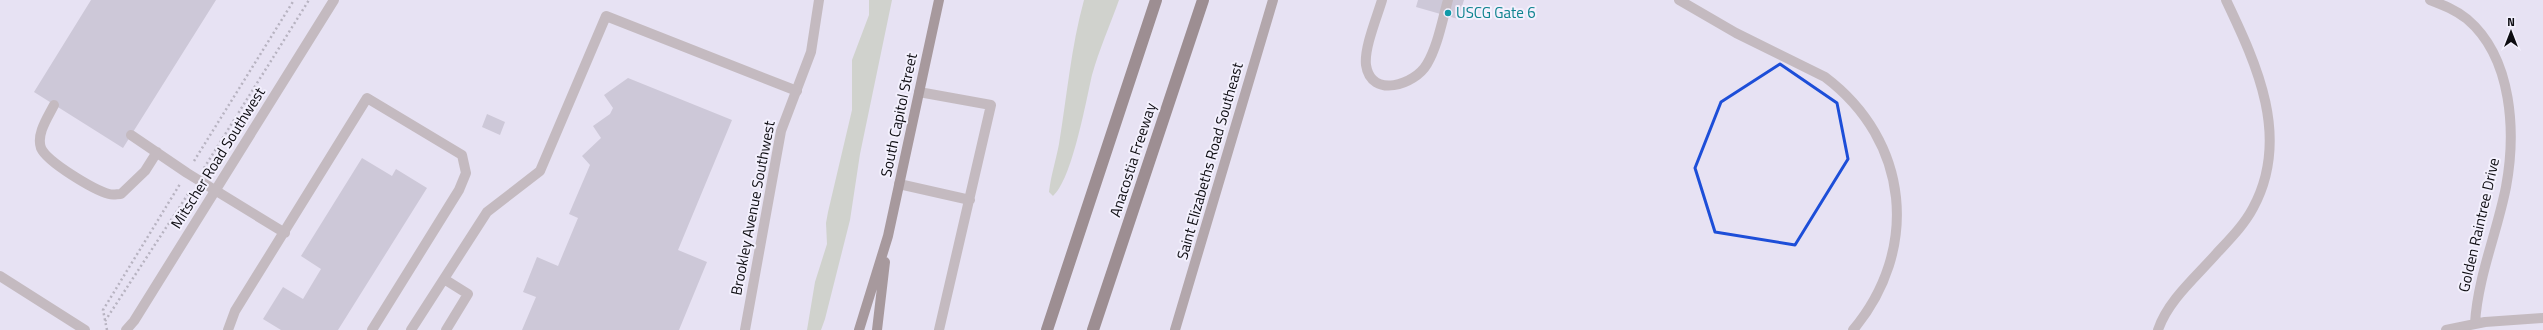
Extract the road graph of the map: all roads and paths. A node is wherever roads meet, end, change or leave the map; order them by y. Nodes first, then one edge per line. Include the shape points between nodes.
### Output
1 (309, 0) edge
2 (334, 0) edge
3 (819, 0) edge
4 (938, 0) edge
5 (1156, 0) edge
6 (1203, 0) edge
7 (1273, 0) edge
8 (1382, 0) edge
9 (1448, 0) edge
10 (1679, 0) edge
11 (2226, 0) edge
12 (2430, 0) edge
13 (797, 91) junction
14 (919, 92) junction
15 (54, 105) dead end
16 (131, 135) dead end
17 (157, 152) junction
18 (197, 180) junction
19 (899, 184) junction
20 (215, 190) junction
21 (970, 200) junction
22 (285, 233) junction
23 (888, 236) junction
24 (0, 276) edge
25 (444, 279) junction
26 (2543, 318) edge
27 (105, 321) dead end
28 (2475, 324) junction
29 (85, 330) edge
30 (126, 330) edge
31 (228, 330) edge
32 (372, 330) edge
33 (411, 330) edge
34 (446, 330) edge
35 (745, 330) edge
36 (859, 330) edge
37 (877, 330) edge
38 (939, 330) edge
39 (1047, 330) edge
40 (1093, 330) edge
41 (1174, 330) edge
42 (1853, 330) edge
43 (2158, 330) edge
44 (2446, 330) edge

1 - 18 path
2 - 20 street, Mitscher Road Southwest
3 - 13 street, Brookley Avenue Southwest via 811,52
4 - 14 main road, South Capitol Street
5 - 39 highway, Anacostia Freeway
6 - 40 highway, Anacostia Freeway
7 - 41 main road, Saint Elizabeths Road Southeast
8 - 9 street via 1367,52 1366,65 1370,76 1378,83 1389,86 1410,81 1420,74 1427,64
10 - 42 street via 1736,33 1825,77 1861,112 1879,140 1895,189 1896,238 1882,286 1874,302
11 - 43 street via 2250,52 2264,92 2270,131 2267,168 2259,194 2246,220 2175,300
12 - 28 street, Golden Raintree Drive via 2456,10 2487,43 2500,69 2510,118 2511,148 2508,171 2481,280
13 - 25 street via 606,16 540,171 487,212
13 - 35 street, Brookley Avenue Southwest via 781,131
14 - 19 main road, South Capitol Street
14 - 21 street via 991,106
15 - 17 street via 40,134 41,148 48,158 92,187 110,194 121,194 145,171
16 - 17 street
17 - 18 street
18 - 20 street
18 - 27 path
19 - 21 street
19 - 23 main road, South Capitol Street
20 - 22 street
20 - 30 street, Mitscher Road Southwest
21 - 38 street
22 - 31 street via 235,311
22 - 32 street via 367,98 462,155 466,173 459,190
23 - 36 main road
23 - 37 main road
24 - 29 street
25 - 33 street
25 - 34 street via 468,294
26 - 28 street
28 - 44 street

